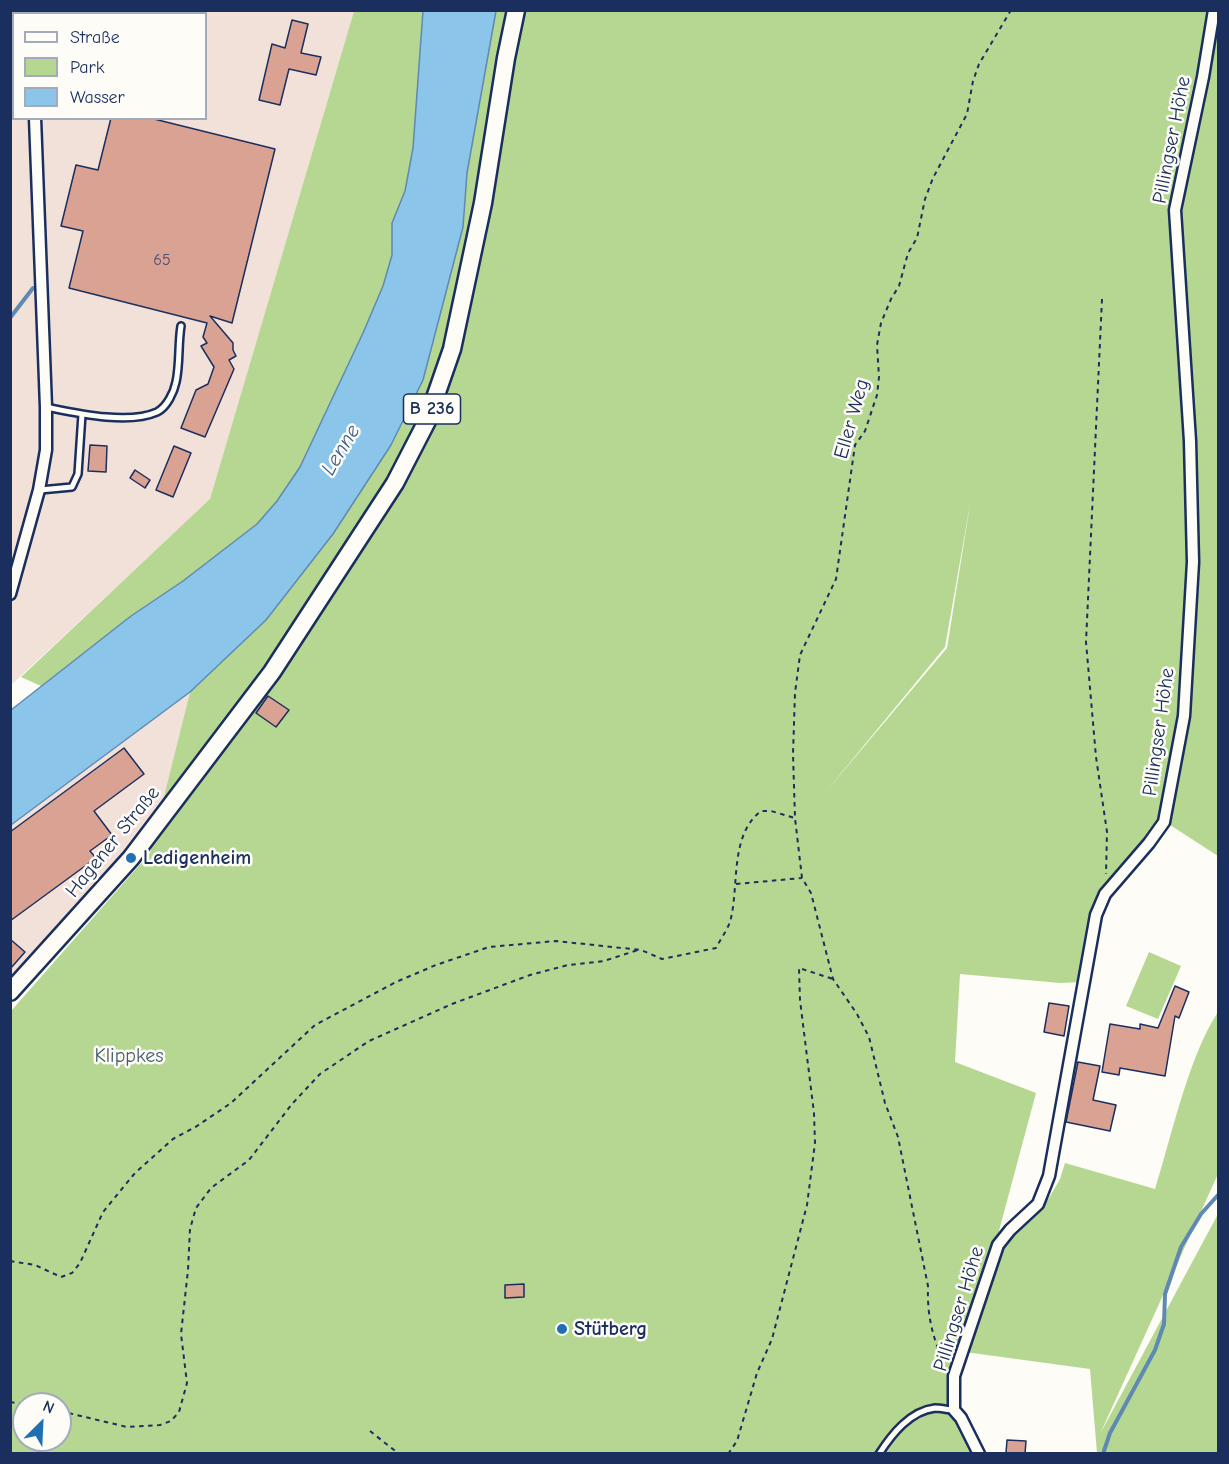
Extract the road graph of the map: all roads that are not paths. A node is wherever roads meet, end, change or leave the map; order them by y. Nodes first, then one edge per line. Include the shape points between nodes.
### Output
1 (516, 10) edge
2 (1214, 10) edge
3 (35, 120) edge
4 (181, 326) dead end
5 (46, 407) junction
6 (82, 414) junction
7 (39, 490) junction
8 (10, 594) edge
9 (10, 992) edge
10 (954, 1410) junction
11 (879, 1454) edge
12 (979, 1454) edge

1 - 9 main road, Hagener Straße / B 236 via 483,203 452,349 427,422 384,501 242,713 131,858
2 - 10 street, Pillingser Höhe via 1175,210 1190,441 1192,551 1184,716 1164,822 1106,894 1096,915 1049,1176 1038,1204 998,1245 954,1376
3 - 5 street
4 - 6 lane via 177,381 159,411 137,418
5 - 6 lane
5 - 7 street via 46,450
6 - 7 lane via 78,474 72,487
7 - 8 street
10 - 11 lane via 935,1408 917,1413
10 - 12 street

